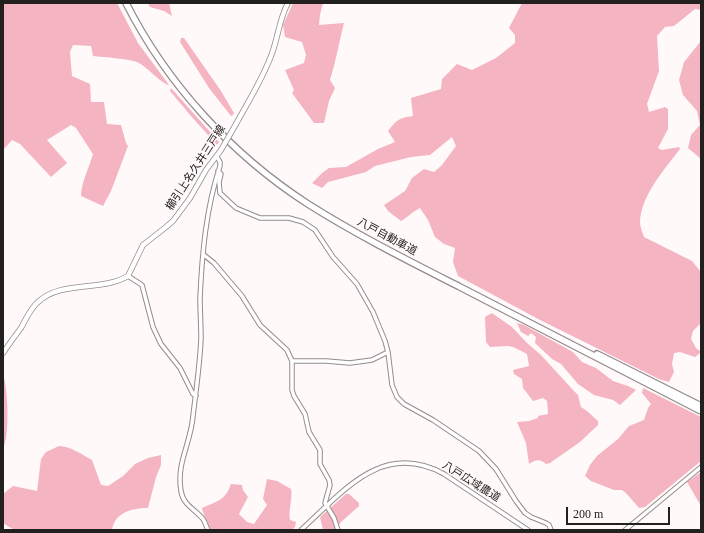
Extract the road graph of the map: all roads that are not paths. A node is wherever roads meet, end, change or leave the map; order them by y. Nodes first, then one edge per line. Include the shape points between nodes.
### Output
1 (126, 3) edge
2 (130, 3) edge
3 (288, 3) edge
4 (217, 157) junction
5 (218, 171) junction
6 (204, 255) junction
7 (128, 276) junction
8 (388, 352) junction
9 (3, 353) edge
10 (292, 361) junction
11 (196, 396) junction
12 (701, 406) edge
13 (701, 411) edge
14 (701, 468) edge
15 (327, 506) junction
16 (208, 530) edge
17 (301, 530) edge
18 (338, 530) edge
19 (528, 530) edge
20 (551, 530) edge
21 (625, 530) edge

1 - 13 highway, 八戸自動車道 via 159,58 200,111 236,148 285,188 367,238
2 - 12 highway, 八戸自動車道 via 162,57 198,104 237,144 288,186 374,239
3 - 4 main road, 櫛引上名久井三戸線, bridge via 267,67
4 - 5 street via 220,162
4 - 7 main road, 櫛引上名久井三戸線 via 170,224 143,245
5 - 6 street via 210,203
5 - 8 street via 221,174 220,193 236,208 260,218 289,218 303,222 315,230 364,295 379,324
6 - 10 street via 242,296 260,325 287,350
6 - 11 street
7 - 9 main road via 114,282 62,290 46,296 31,309
7 - 11 street via 142,285 153,327 161,344 180,368
8 - 10 street via 372,360 350,363
8 - 20 street via 396,397 480,451 496,469 525,513 550,525
10 - 15 street via 292,390 306,414 309,432 320,450 320,464 329,480 325,501
11 - 16 street via 191,431 180,464 181,491 187,505 203,520
14 - 21 street
15 - 17 street, 八戸広域農道
15 - 18 street
15 - 19 street, 八戸広域農道 via 367,473 392,464 416,464 444,474

